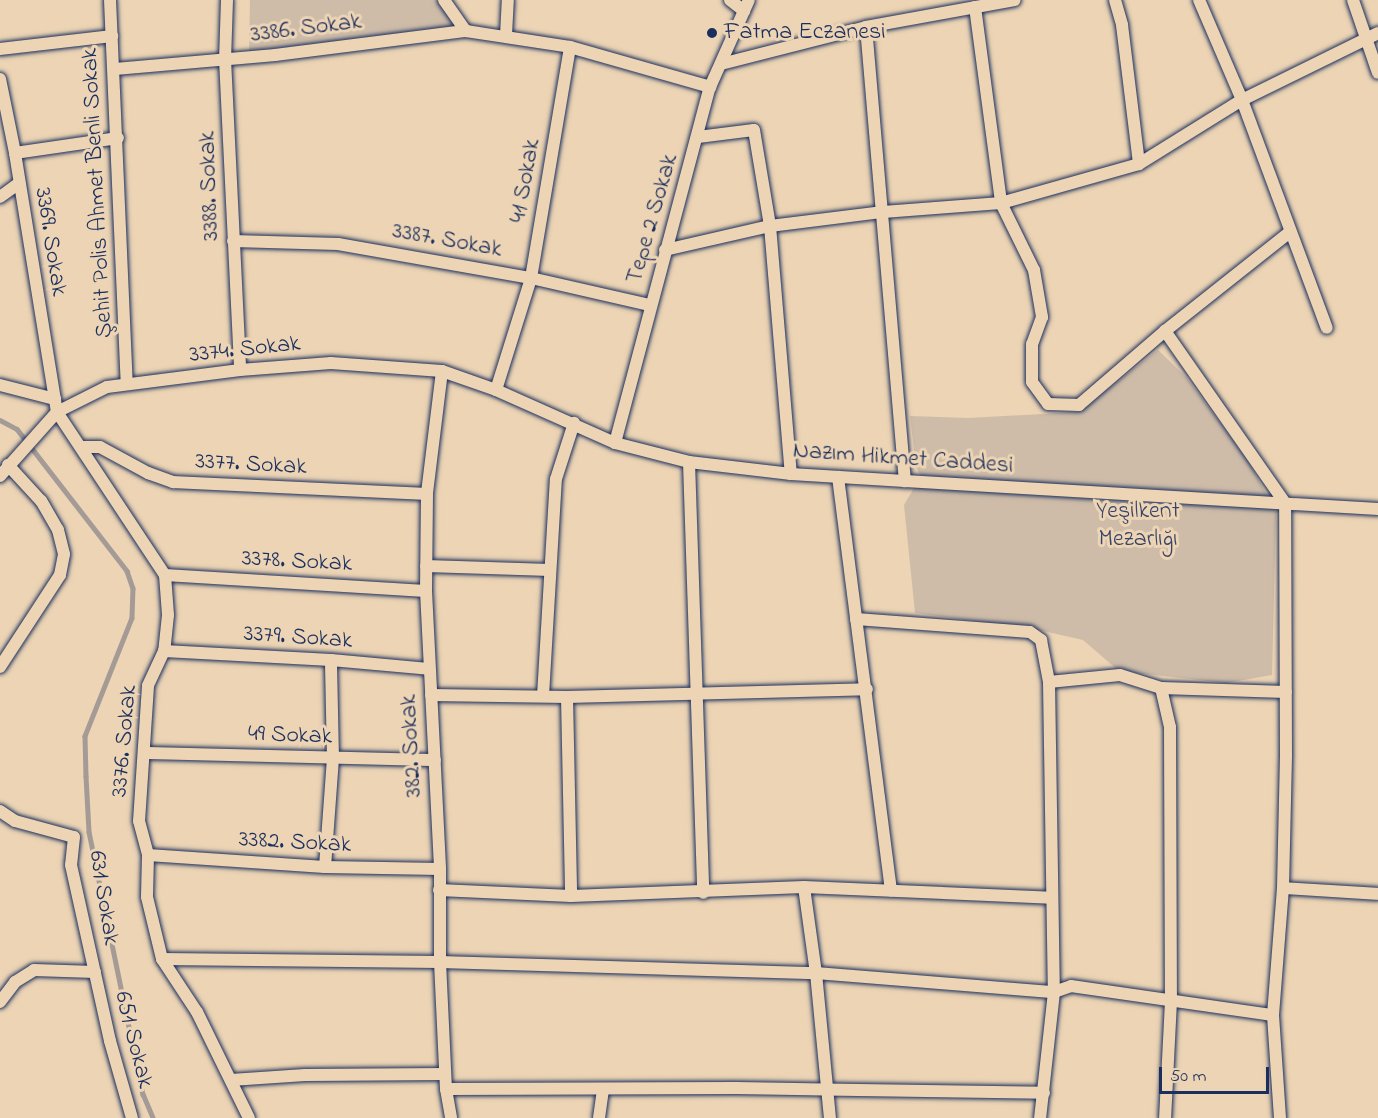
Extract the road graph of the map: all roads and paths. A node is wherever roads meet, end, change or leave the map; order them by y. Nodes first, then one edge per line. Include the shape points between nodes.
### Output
1 (110, 0) edge
2 (226, 0) edge
3 (444, 0) edge
4 (508, 0) edge
5 (730, 0) edge
6 (1015, 0) edge
7 (1115, 0) edge
8 (1199, 0) edge
9 (1353, 0) edge
10 (999, 1) edge
11 (746, 5) edge
12 (975, 8) junction
13 (866, 27) junction
14 (466, 31) junction
15 (506, 35) junction
16 (112, 36) junction
17 (1372, 36) edge
18 (570, 47) junction
19 (0, 49) edge
20 (225, 59) junction
21 (721, 64) junction
22 (115, 69) junction
23 (1378, 73) edge
24 (0, 79) edge
25 (710, 87) junction
26 (1242, 100) junction
27 (698, 137) junction
28 (118, 138) junction
29 (15, 153) junction
30 (1139, 164) junction
31 (19, 183) junction
32 (0, 196) edge
33 (1001, 203) junction
34 (883, 212) junction
35 (770, 226) junction
36 (1290, 232) junction
37 (233, 241) junction
38 (665, 250) junction
39 (531, 278) junction
40 (650, 305) junction
41 (1327, 328) dead end
42 (1165, 331) junction
43 (240, 370) junction
44 (442, 371) junction
45 (128, 384) junction
46 (0, 385) edge
47 (496, 390) junction
48 (55, 399) junction
49 (57, 412) junction
50 (574, 423) junction
51 (615, 443) junction
52 (82, 447) junction
53 (688, 462) junction
54 (8, 465) junction
55 (791, 474) junction
56 (0, 476) edge
57 (838, 477) junction
58 (905, 481) junction
59 (427, 494) junction
60 (1285, 503) junction
61 (1378, 508) edge
62 (426, 566) junction
63 (550, 570) junction
64 (165, 574) junction
65 (426, 591) junction
66 (856, 620) junction
67 (164, 651) junction
68 (331, 660) junction
69 (0, 667) edge
70 (429, 669) junction
71 (1050, 682) junction
72 (1161, 688) junction
73 (867, 689) junction
74 (697, 692) junction
75 (1286, 692) junction
76 (431, 695) junction
77 (543, 696) junction
78 (567, 697) junction
79 (144, 753) junction
80 (333, 759) junction
81 (435, 760) junction
82 (0, 811) edge
83 (148, 855) junction
84 (326, 867) junction
85 (440, 869) junction
86 (804, 887) junction
87 (1283, 888) junction
88 (439, 890) junction
89 (891, 891) junction
90 (703, 893) junction
91 (1378, 894) edge
92 (571, 896) junction
93 (1051, 898) junction
94 (162, 959) junction
95 (440, 962) junction
96 (95, 972) junction
97 (816, 973) junction
98 (1054, 992) junction
99 (1171, 1001) junction
100 (0, 1002) edge
101 (1273, 1015) junction
102 (445, 1074) junction
103 (231, 1080) junction
104 (446, 1089) junction
105 (603, 1089) junction
106 (828, 1089) junction
107 (1044, 1093) junction
108 (132, 1118) edge
109 (249, 1118) edge
110 (451, 1118) edge
111 (599, 1118) edge
112 (830, 1118) edge
113 (1040, 1118) edge
114 (1165, 1118) edge
115 (1280, 1118) edge

1 - 16 street, Şehit Polis Ahmet Benli Sokak
2 - 20 street, 3388. Sokak
3 - 14 street
4 - 15 street
5 - 11 street
6 - 10 street
7 - 30 street via 1122,25
8 - 26 street
9 - 17 street
10 - 12 street
11 - 21 street, Tepe 2 Sokak
12 - 13 street
12 - 33 street
13 - 21 street
13 - 34 street
14 - 15 street, 3386. Sokak
14 - 20 street, 3386. Sokak
15 - 18 street, 3386. Sokak
16 - 19 street
16 - 22 street, Şehit Polis Ahmet Benli Sokak
17 - 23 street
17 - 26 street
18 - 25 street, 3386. Sokak
18 - 39 street, 41 Sokak
20 - 22 street, 3386. Sokak
20 - 37 street, 3388. Sokak
21 - 25 street, Tepe 2 Sokak
22 - 28 street, Şehit Polis Ahmet Benli Sokak
24 - 29 street, 3369. Sokak
25 - 27 street, Tepe 2 Sokak
26 - 30 street
26 - 36 street
27 - 35 street via 754,130
27 - 38 street, Tepe 2 Sokak
28 - 29 street
28 - 45 street, Şehit Polis Ahmet Benli Sokak
29 - 31 street, 3369. Sokak
30 - 33 street
31 - 32 street
31 - 48 street, 3369. Sokak
33 - 34 street
33 - 42 street via 1034,270 1042,317 1032,344 1032,382 1048,404 1079,405
34 - 35 street
34 - 58 street
35 - 38 street
35 - 55 street
36 - 41 street
36 - 42 street
37 - 39 street, 3387. Sokak via 338,244
37 - 43 street, 3388. Sokak
38 - 40 street, Tepe 2 Sokak
39 - 40 street, 3387. Sokak
39 - 47 street, 41 Sokak
40 - 51 street, Tepe 2 Sokak
42 - 60 street
43 - 44 street, 3374. Sokak via 331,363
43 - 45 street, 3374. Sokak
44 - 47 street, Nazım Hikmet Caddesi
44 - 59 street, 382. Sokak
45 - 49 street, 3374. Sokak via 107,387
46 - 48 street
47 - 50 street, Nazım Hikmet Caddesi
48 - 49 street, 3369. Sokak
49 - 52 street, 3376. Sokak
49 - 54 street
50 - 51 street, Nazım Hikmet Caddesi
50 - 63 street via 556,479
51 - 53 street, Nazım Hikmet Caddesi
52 - 59 street, 3377. Sokak via 100,447 173,482
52 - 64 street, 3376. Sokak
53 - 55 street, Nazım Hikmet Caddesi
53 - 74 street
54 - 56 street
54 - 69 street via 41,501 58,530 64,554 60,575
55 - 57 street, Nazım Hikmet Caddesi
57 - 58 street, Nazım Hikmet Caddesi
57 - 66 street
58 - 60 street, Nazım Hikmet Caddesi
59 - 62 street, 382. Sokak
60 - 61 street, Nazım Hikmet Caddesi
60 - 75 street
62 - 63 street
62 - 65 street, 382. Sokak
63 - 77 street
64 - 65 street, 3378. Sokak
64 - 67 street, 3376. Sokak via 168,615
65 - 70 street, 382. Sokak
66 - 71 street via 1030,632 1041,639
66 - 73 street
67 - 68 street, 3379. Sokak
67 - 79 street, 3376. Sokak via 148,686
68 - 70 street, 3379. Sokak
68 - 80 street
70 - 76 street, 382. Sokak
71 - 72 street via 1120,675
71 - 93 street
72 - 75 street
72 - 99 street via 1170,727
73 - 74 street
73 - 89 street
74 - 78 street
74 - 90 street
75 - 87 street
76 - 77 street
76 - 81 street, 382. Sokak
77 - 78 street
78 - 92 street
79 - 80 street, 49 Sokak
79 - 83 street, 3376. Sokak via 139,821
80 - 81 street, 49 Sokak
80 - 84 street
81 - 85 street, 382. Sokak
82 - 96 street, 631 Sokak via 15,820 74,837 72,865
83 - 84 street, 3382. Sokak
83 - 94 street, 3376. Sokak via 147,897
84 - 85 street, 3382. Sokak
85 - 88 street, 382. Sokak
86 - 89 street
86 - 90 street
86 - 97 street
87 - 91 street
87 - 101 street
88 - 92 street
88 - 95 street, 382. Sokak
89 - 93 street
90 - 92 street
93 - 98 street
94 - 95 street
94 - 103 street, 3376. Sokak via 197,1012
95 - 97 street
95 - 102 street, 382. Sokak
96 - 100 street via 34,970 15,982
96 - 108 street, 651 Sokak
97 - 98 street
97 - 106 street
98 - 99 street via 1071,986
98 - 107 street
99 - 101 street
99 - 114 street
101 - 115 street
102 - 103 street
102 - 104 street, 382. Sokak
103 - 109 street, 3376. Sokak
104 - 105 street
104 - 110 street, 382. Sokak
105 - 106 street
105 - 111 street
106 - 107 street
106 - 112 street
107 - 113 street

